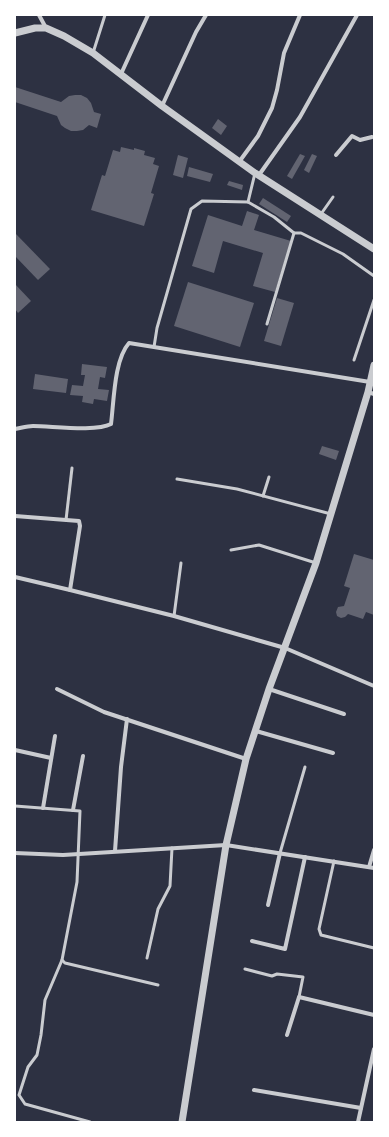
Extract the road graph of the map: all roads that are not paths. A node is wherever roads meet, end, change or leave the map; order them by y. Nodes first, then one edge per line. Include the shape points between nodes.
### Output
1 (105, 15) edge
2 (148, 15) edge
3 (206, 15) edge
4 (300, 15) edge
5 (357, 15) edge
6 (41, 16) edge
7 (46, 28) junction
8 (15, 33) edge
9 (92, 53) junction
10 (120, 74) junction
11 (162, 106) junction
12 (373, 136) edge
13 (336, 155) dead end
14 (239, 162) junction
15 (257, 174) junction
16 (333, 197) dead end
17 (248, 202) junction
18 (321, 214) junction
19 (294, 233) junction
20 (374, 249) edge
21 (374, 276) edge
22 (374, 300) edge
23 (266, 324) dead end
24 (154, 347) junction
25 (354, 360) dead end
26 (374, 365) edge
27 (370, 382) junction
28 (371, 393) edge
29 (15, 429) edge
30 (72, 468) dead end
31 (270, 477) dead end
32 (177, 479) dead end
33 (263, 496) junction
34 (331, 514) junction
35 (15, 516) edge
36 (66, 520) junction
37 (231, 550) dead end
38 (181, 563) dead end
39 (316, 563) junction
40 (15, 578) edge
41 (70, 590) junction
42 (174, 616) junction
43 (285, 648) junction
44 (374, 686) edge
45 (57, 689) dead end
46 (270, 689) junction
47 (344, 714) dead end
48 (127, 719) junction
49 (256, 731) junction
50 (55, 736) dead end
51 (15, 750) edge
52 (333, 753) dead end
53 (83, 756) dead end
54 (51, 758) junction
55 (246, 759) junction
56 (305, 767) dead end
57 (15, 806) edge
58 (43, 808) junction
59 (73, 810) junction
60 (226, 845) junction
61 (172, 848) junction
62 (374, 850) edge
63 (114, 851) junction
64 (15, 853) edge
65 (280, 853) junction
66 (79, 854) junction
67 (305, 857) junction
68 (334, 861) junction
69 (372, 867) edge
70 (268, 905) dead end
71 (252, 941) dead end
72 (374, 948) edge
73 (147, 958) dead end
74 (62, 960) junction
75 (244, 969) dead end
76 (158, 985) dead end
77 (299, 997) junction
78 (374, 1015) edge
79 (287, 1035) dead end
80 (374, 1049) edge
81 (369, 1073) junction
82 (374, 1074) edge
83 (254, 1090) dead end
84 (15, 1093) edge
85 (19, 1095) junction
86 (361, 1108) junction
87 (90, 1122) edge
88 (182, 1122) edge
89 (358, 1122) edge

1 - 9 lane
2 - 10 street
3 - 11 street
4 - 14 street via 284,53 272,108 258,136
5 - 15 street via 300,117
6 - 7 street
7 - 8 street
7 - 9 street
9 - 10 street
10 - 11 street
11 - 14 street
12 - 13 street via 360,140 352,136
14 - 15 street
15 - 17 lane
15 - 18 street
16 - 18 lane
17 - 19 lane via 274,217
17 - 24 lane via 202,201 191,209 157,328
18 - 20 street
19 - 21 lane via 301,233 343,254
19 - 23 lane
22 - 25 lane
24 - 27 street
24 - 29 street via 129,343 124,349 119,362 111,424 105,427 31,426
26 - 27 street
27 - 28 street
28 - 34 street
30 - 36 lane
31 - 33 lane
32 - 33 lane
33 - 34 lane
34 - 39 street
35 - 36 street
36 - 41 street via 79,521 80,526
37 - 39 lane via 260,545
38 - 42 lane
39 - 43 street
40 - 41 street
41 - 42 street
42 - 43 street
43 - 44 street
43 - 46 street
45 - 48 street via 104,712
46 - 47 street
46 - 49 street
48 - 55 street
48 - 63 street
49 - 52 street
49 - 55 street
50 - 54 street
51 - 54 street
53 - 59 street
54 - 58 street
55 - 60 street
56 - 65 lane
57 - 58 lane
58 - 59 lane
59 - 66 lane via 80,811
60 - 61 street
60 - 65 street
60 - 88 street
61 - 63 street
61 - 73 lane via 170,886 158,909
62 - 69 street
63 - 66 street
64 - 66 street
65 - 67 street
65 - 70 street
66 - 74 lane via 77,882
67 - 68 street
67 - 71 street via 285,949
68 - 69 street
68 - 72 lane via 319,929 321,935
74 - 76 lane via 65,963
74 - 85 lane via 45,1000 37,1055 28,1067
75 - 77 lane via 272,976 277,974 303,977
77 - 78 street
77 - 79 street
80 - 81 street
81 - 82 street
81 - 86 street
83 - 86 street
84 - 85 lane
85 - 87 lane via 25,1104
86 - 89 street

